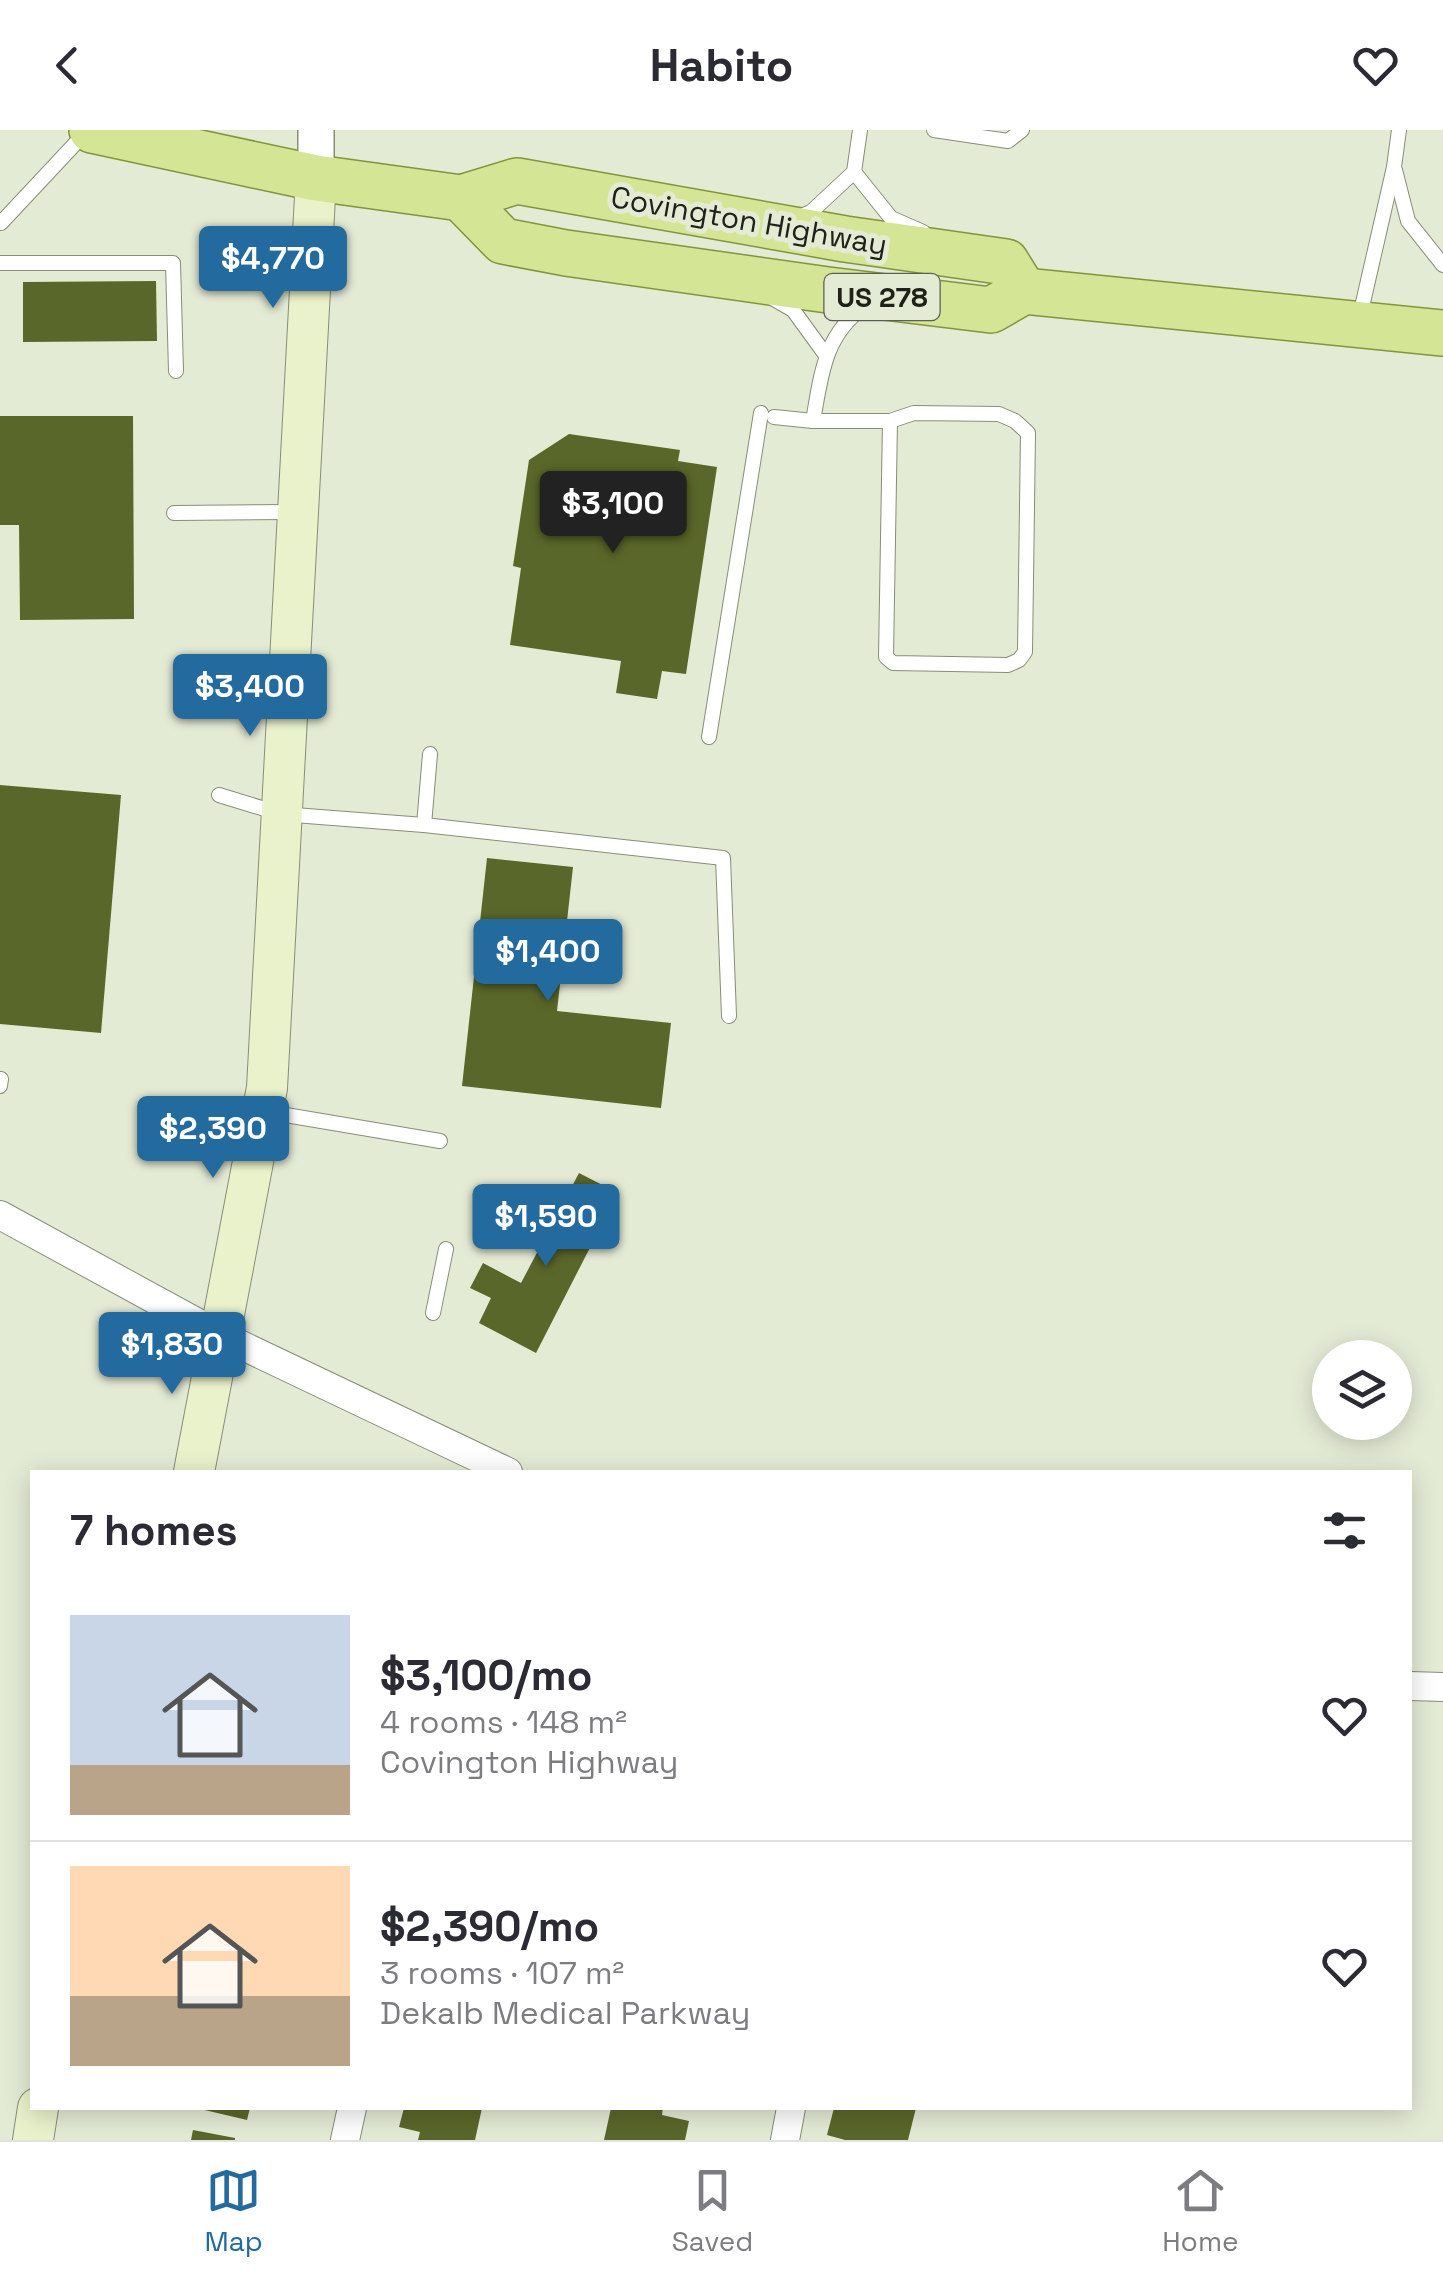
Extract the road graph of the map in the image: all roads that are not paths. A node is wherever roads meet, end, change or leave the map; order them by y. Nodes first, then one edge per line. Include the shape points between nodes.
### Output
1 (90, 130) edge
2 (316, 130) edge
3 (860, 130) edge
4 (934, 130) edge
5 (1022, 130) edge
6 (1399, 130) edge
7 (1394, 168) junction
8 (854, 172) junction
9 (316, 178) junction
10 (461, 198) junction
11 (1, 221) edge
12 (776, 226) junction
13 (1, 234) edge
14 (974, 257) junction
15 (0, 263) edge
16 (1443, 265) edge
17 (736, 277) junction
18 (1024, 292) junction
19 (878, 296) junction
20 (1358, 324) junction
21 (1443, 333) edge
22 (825, 354) junction
23 (176, 370) dead end
24 (813, 420) junction
25 (890, 420) junction
26 (296, 512) junction
27 (174, 513) dead end
28 (709, 737) dead end
29 (430, 754) dead end
30 (218, 795) dead end
31 (281, 814) junction
32 (424, 824) junction
33 (729, 1016) dead end
34 (262, 1111) junction
35 (440, 1141) dead end
36 (0, 1215) edge
37 (446, 1249) dead end
38 (433, 1313) dead end
39 (218, 1334) junction
40 (194, 1470) edge
41 (504, 1470) edge
42 (1412, 1686) edge
43 (1443, 1686) edge
44 (38, 2110) edge
45 (352, 2110) edge
46 (791, 2110) edge
47 (33, 2140) edge
48 (345, 2140) edge
49 (785, 2140) edge

1 - 9 main road, Covington Highway / US 278
1 - 11 lane
2 - 9 street
3 - 8 lane
4 - 5 lane via 1008,141
6 - 7 lane
7 - 16 lane via 1408,222
7 - 20 lane
8 - 12 lane via 812,212
8 - 14 lane via 891,218
9 - 10 main road, Covington Highway / US 278
9 - 26 main road
10 - 12 main road, Covington Highway / US 278 via 517,181
10 - 17 main road, Covington Highway / US 278 via 504,241
11 - 13 lane
12 - 14 main road, Covington Highway / US 278
14 - 18 main road, Covington Highway / US 278 via 1006,262
15 - 23 lane via 173,263
17 - 19 main road, Covington Highway / US 278
17 - 22 lane via 794,310
18 - 19 main road, Covington Highway / US 278 via 991,310
18 - 20 main road, Covington Highway / US 278
19 - 22 lane via 852,315
20 - 21 main road, Covington Highway / US 278
22 - 24 lane
24 - 25 lane
24 - 28 lane via 768,414
25 - 25 lane via 914,412 999,414 1028,433 1019,660 893,663 886,657
26 - 27 lane
26 - 31 main road
29 - 32 lane
30 - 31 lane
31 - 32 lane
31 - 34 main road
32 - 33 lane via 723,858
34 - 35 lane
34 - 39 main road
36 - 39 street
37 - 38 lane
39 - 40 main road
39 - 41 street
42 - 43 street
44 - 47 main road
45 - 48 street
46 - 49 street

